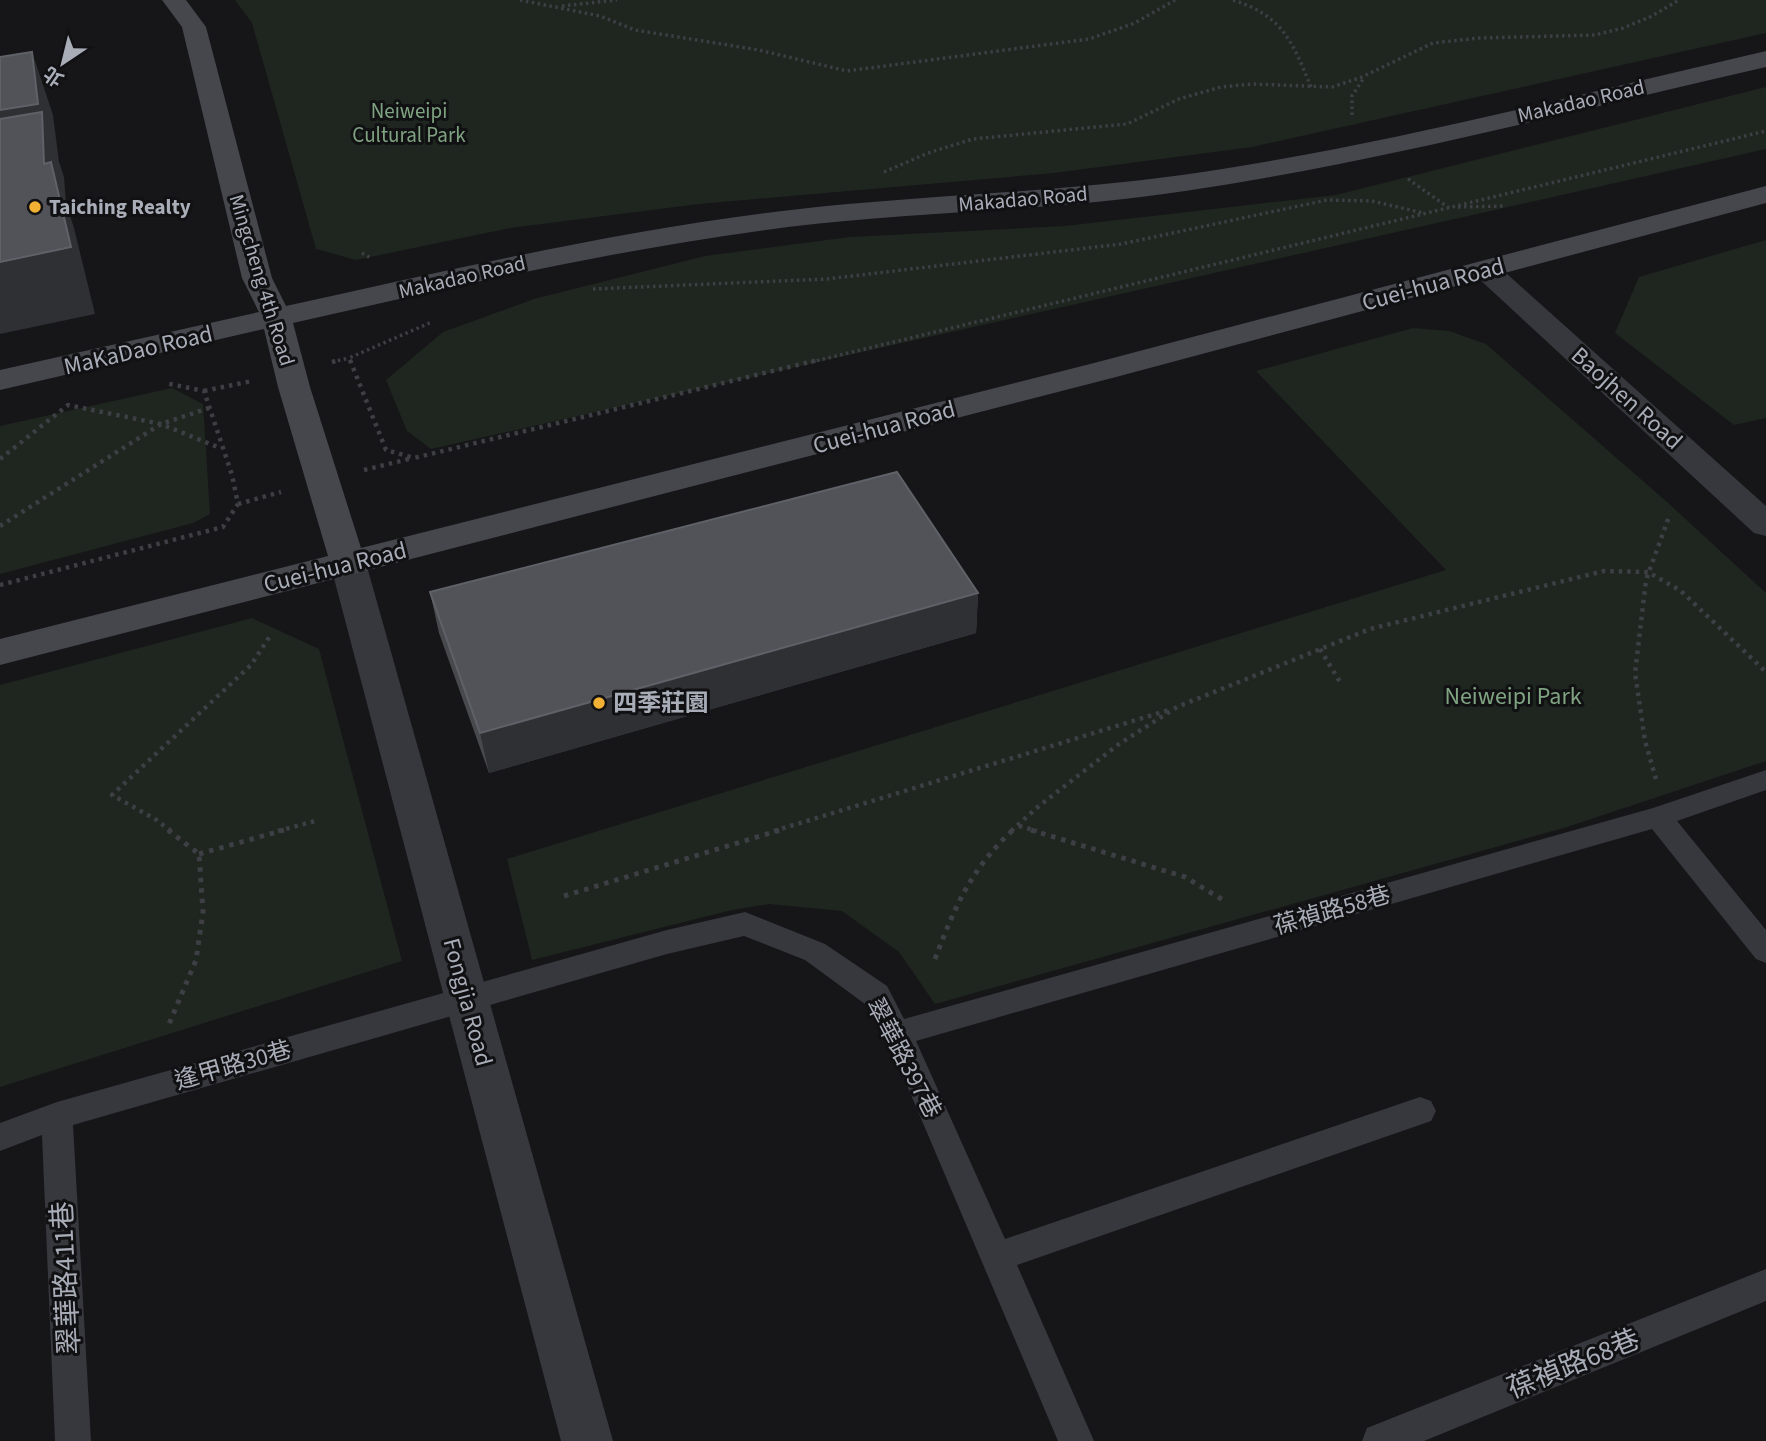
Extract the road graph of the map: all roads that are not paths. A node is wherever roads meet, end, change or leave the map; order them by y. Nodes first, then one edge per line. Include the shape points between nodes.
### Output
1 (174, 0) edge
2 (1766, 59) edge
3 (1766, 194) edge
4 (1488, 271) junction
5 (277, 319) junction
6 (0, 380) edge
7 (1766, 525) edge
8 (348, 563) junction
9 (0, 652) edge
10 (1766, 780) edge
11 (1662, 816) junction
12 (1766, 951) edge
13 (467, 998) junction
14 (897, 1034) junction
15 (1420, 1111) dead end
16 (57, 1116) junction
17 (0, 1137) edge
18 (997, 1257) junction
19 (1766, 1284) edge
20 (73, 1441) edge
21 (587, 1441) edge
22 (1076, 1441) edge
23 (1380, 1441) edge

1 - 5 street, Mingcheng 4th Road via 194,27 257,278
2 - 5 street, Makadao Road via 1278,167 1050,197 737,225 545,258
3 - 4 street, Cuei-hua Road
4 - 7 street, Baojhen Road
4 - 8 street, Cuei-hua Road
5 - 6 street, MaKaDao Road
5 - 8 street, Mingcheng 4th Road via 293,387
8 - 9 street, Cuei-hua Road
8 - 13 street, Fongjia Road
10 - 11 lane, 葆禎路58巷
11 - 12 lane
11 - 14 lane, 葆禎路58巷
13 - 14 lane, 翠華路397巷 via 744,924 815,952 876,995
13 - 16 lane, 逢甲路30巷
13 - 21 street, Fongjia Road
14 - 18 lane, 翠華路397巷
15 - 18 lane
16 - 17 lane, 逢甲路30巷
16 - 20 lane, 翠華路411巷
18 - 22 lane, 翠華路397巷
19 - 23 lane, 葆禎路68巷

